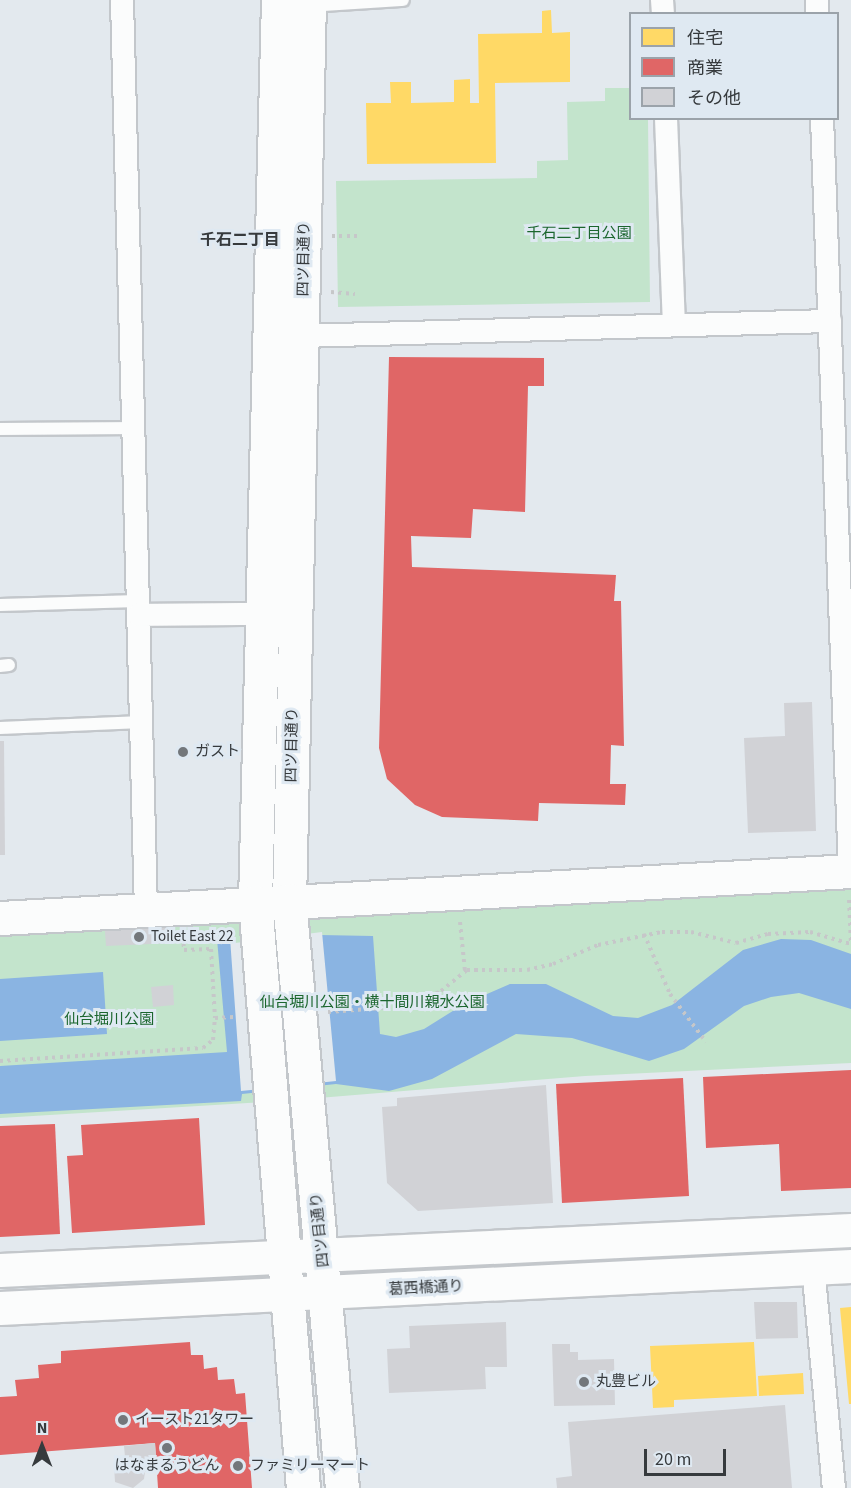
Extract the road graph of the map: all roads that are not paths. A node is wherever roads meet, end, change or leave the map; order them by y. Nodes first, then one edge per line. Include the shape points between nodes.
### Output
1 (122, 0) edge
2 (278, 0) edge
3 (403, 0) edge
4 (309, 3) edge
5 (666, 120) edge
6 (822, 120) edge
7 (830, 321) junction
8 (674, 324) junction
9 (302, 336) junction
10 (132, 428) junction
11 (0, 429) edge
12 (0, 605) edge
13 (139, 608) junction
14 (259, 614) junction
15 (142, 722) junction
16 (0, 728) edge
17 (851, 879) edge
18 (146, 909) junction
19 (290, 911) junction
20 (256, 913) junction
21 (0, 918) edge
22 (851, 1230) edge
23 (322, 1253) junction
24 (283, 1255) junction
25 (851, 1266) edge
26 (813, 1267) junction
27 (0, 1270) edge
28 (326, 1293) junction
29 (286, 1295) junction
30 (0, 1308) edge
31 (303, 1488) edge
32 (342, 1488) edge
33 (834, 1488) edge

1 - 10 street
2 - 14 main road
3 - 4 lane
4 - 9 main road, 四ツ目通り
5 - 8 street
6 - 7 street
7 - 8 street
7 - 17 street
8 - 9 street
9 - 19 main road, 四ツ目通り
10 - 11 lane
10 - 13 street
12 - 13 lane
13 - 14 street
13 - 15 street
14 - 20 main road
15 - 16 lane
15 - 18 street
17 - 19 main road via 458,891
18 - 20 main road
18 - 21 main road
19 - 20 main road
19 - 23 main road, 四ツ目通り
20 - 24 main road
22 - 23 main road
23 - 24 main road
23 - 28 main road, 四ツ目通り
24 - 27 main road
24 - 29 main road
25 - 26 main road, 葛西橋通り
26 - 28 main road, 葛西橋通り
26 - 33 street
28 - 29 main road, 葛西橋通り
28 - 32 main road, 四ツ目通り
29 - 30 main road, 葛西橋通り
29 - 31 main road

